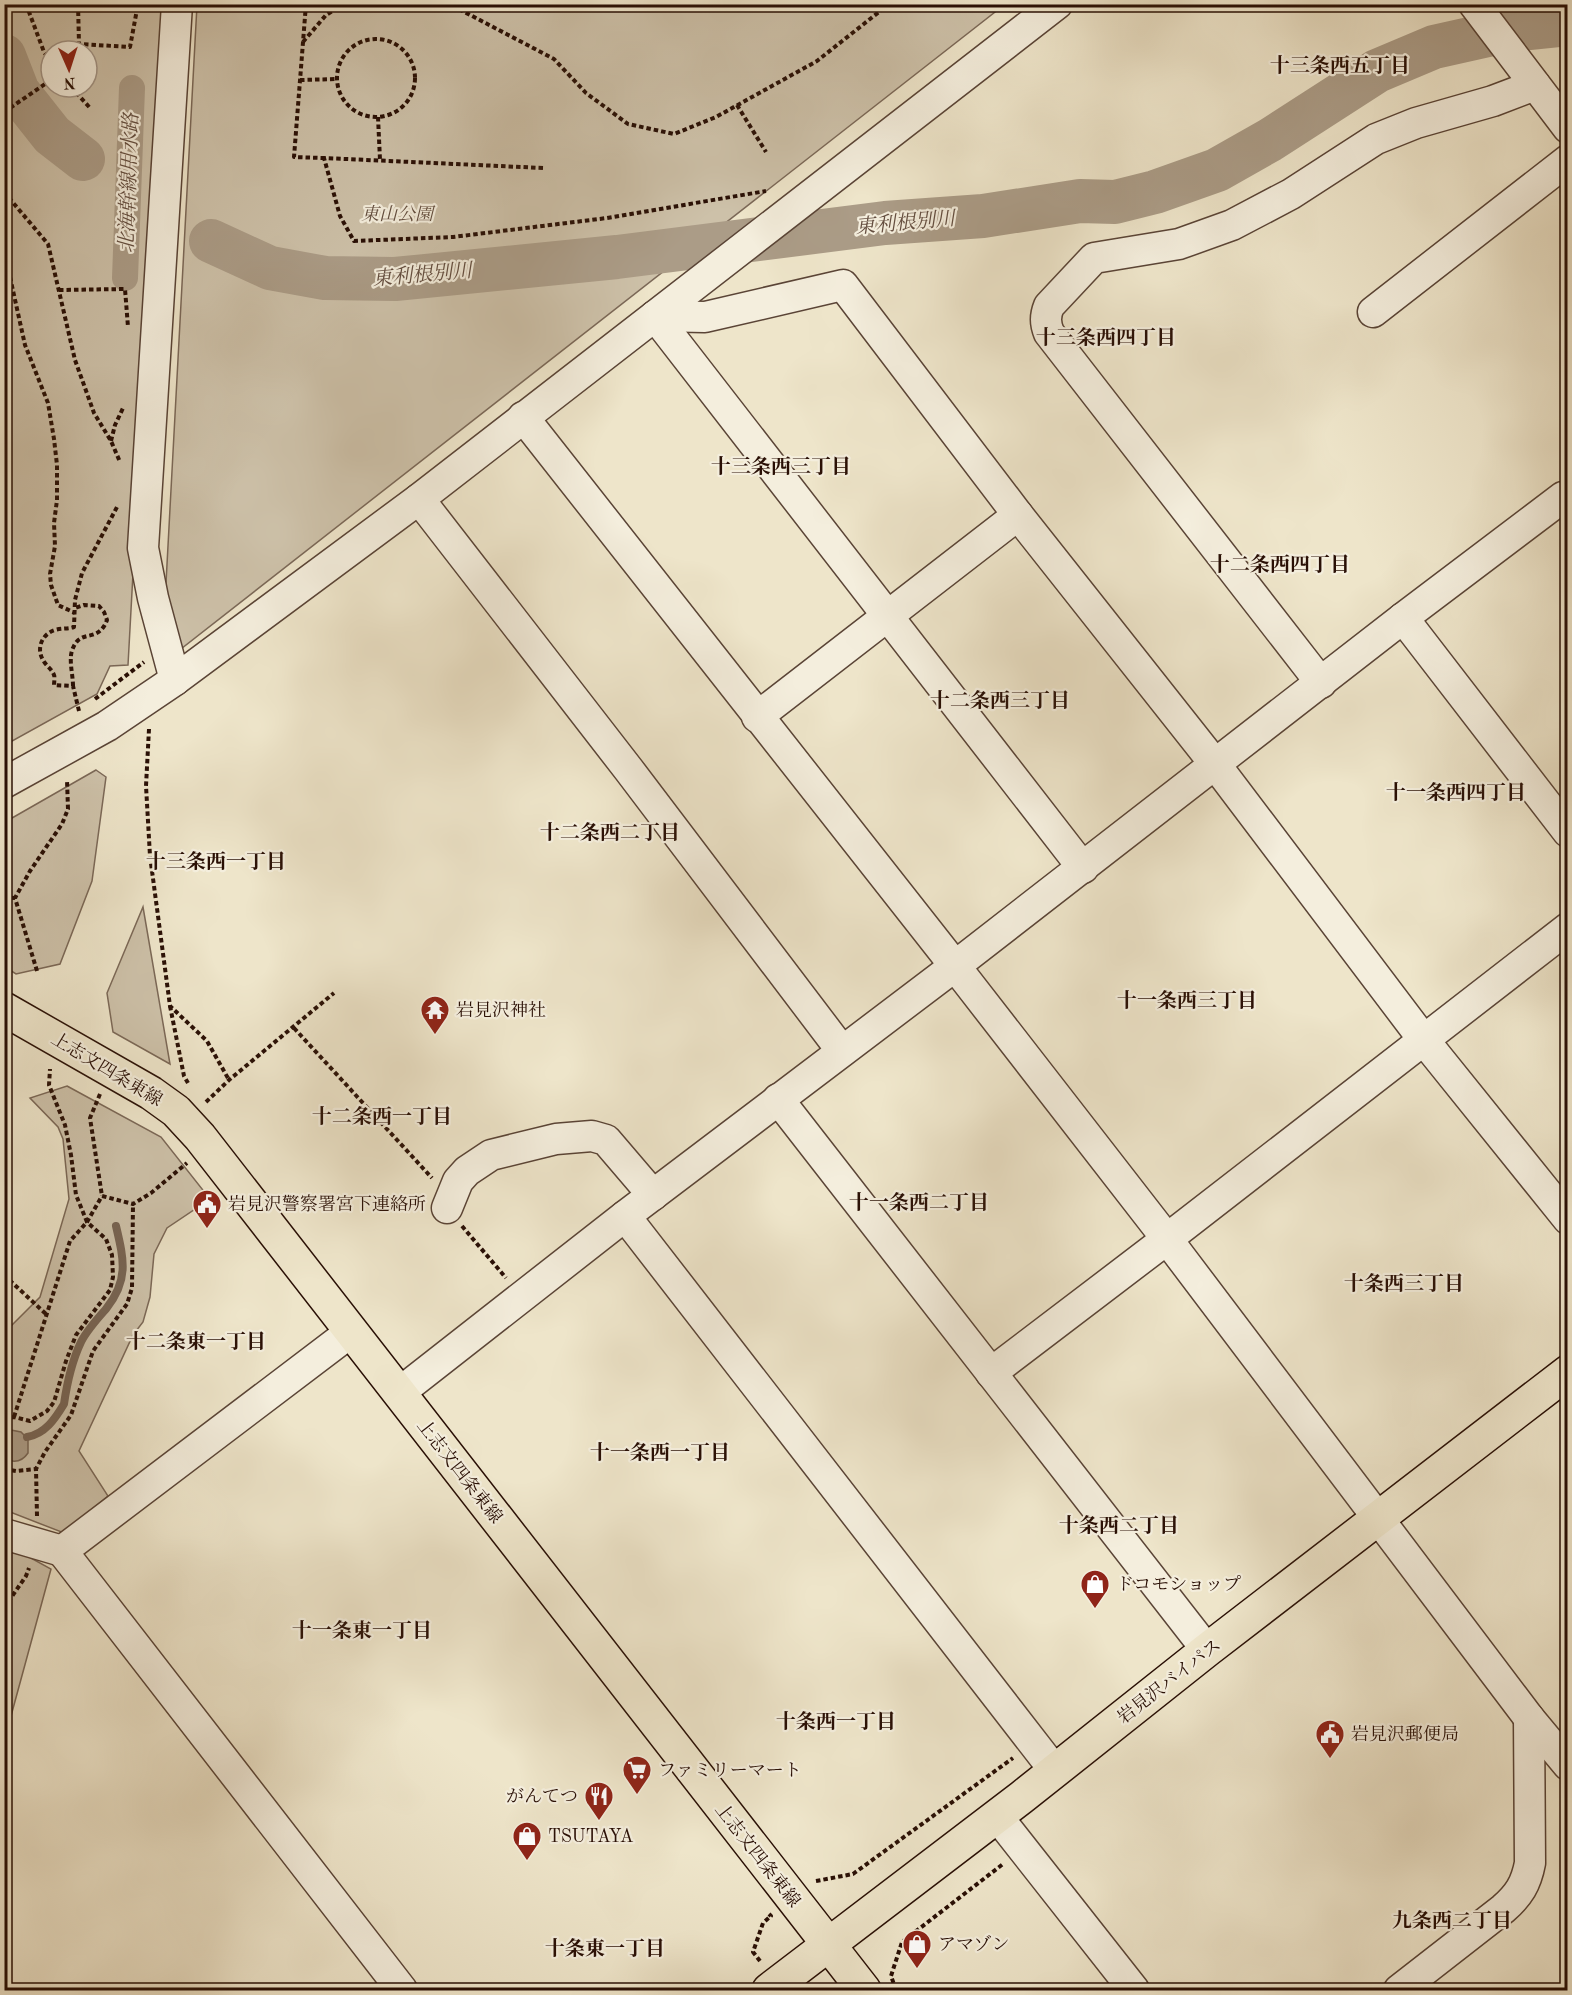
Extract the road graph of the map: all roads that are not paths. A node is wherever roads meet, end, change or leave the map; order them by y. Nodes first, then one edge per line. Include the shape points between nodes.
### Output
1 (177, 4) edge
2 (1057, 4) edge
3 (1474, 4) edge
4 (1531, 80) junction
5 (1568, 128) edge
6 (1568, 160) edge
7 (1373, 312) dead end
8 (655, 316) junction
9 (523, 417) junction
10 (419, 498) junction
11 (1566, 498) edge
12 (1018, 514) junction
13 (888, 616) junction
14 (1403, 618) junction
15 (175, 680) junction
16 (1321, 684) junction
17 (757, 717) junction
18 (1215, 764) junction
19 (4, 783) edge
20 (1568, 832) edge
21 (1083, 868) junction
22 (1568, 928) edge
23 (955, 966) junction
24 (4, 1009) edge
25 (1423, 1039) junction
26 (842, 1051) junction
27 (778, 1099) junction
28 (653, 1195) junction
29 (447, 1208) road end
30 (625, 1216) junction
31 (1568, 1219) edge
32 (1167, 1239) junction
33 (352, 1331) junction
34 (1568, 1372) edge
35 (991, 1373) junction
36 (399, 1393) junction
37 (1379, 1519) junction
38 (4, 1534) edge
39 (49, 1547) junction
40 (1207, 1650) junction
41 (1529, 1718) junction
42 (1568, 1765) edge
43 (1055, 1771) junction
44 (998, 1816) junction
45 (828, 1945) junction
46 (774, 1987) edge
47 (402, 1990) edge
48 (864, 1990) edge
49 (1134, 1990) edge
50 (1399, 1990) edge

1 - 15 street via 143,548
2 - 8 street
3 - 4 street
4 - 5 street
4 - 16 street via 1493,101 1376,139 1291,194 1214,232 1152,250 1094,258 1046,314 1049,333
6 - 7 street
8 - 9 street
8 - 12 street via 705,317 843,285
8 - 13 street
9 - 10 street
9 - 17 street
10 - 15 street
10 - 26 street
11 - 14 street
12 - 13 street
12 - 18 street
13 - 17 street
13 - 21 street
14 - 16 street
14 - 20 street
15 - 19 street via 107,726
16 - 18 street
17 - 23 street
18 - 21 street
18 - 25 street
21 - 23 street
22 - 25 street
23 - 26 street
23 - 32 street
24 - 33 main road, 上志文四条東線 via 151,1092 176,1111
25 - 31 street
25 - 32 street
26 - 27 street
27 - 28 street
27 - 35 street
28 - 29 street via 606,1140 592,1136 556,1138 491,1155 458,1181
28 - 30 street
30 - 36 street
30 - 43 street
32 - 35 street
32 - 37 street
33 - 36 main road, 上志文四条東線
33 - 39 street
34 - 37 main road, 岩見沢バイパス
35 - 40 street
36 - 45 main road, 上志文四条東線
37 - 40 main road, 岩見沢バイパス
37 - 41 street
38 - 39 street
39 - 47 street
40 - 43 main road, 岩見沢バイパス
41 - 42 street
41 - 50 street via 1527,1880 1519,1895 1503,1909
43 - 44 main road, 岩見沢バイパス
44 - 45 main road, 岩見沢バイパス
44 - 49 street
45 - 46 main road, 岩見沢バイパス
45 - 48 main road, 上志文四条東線

